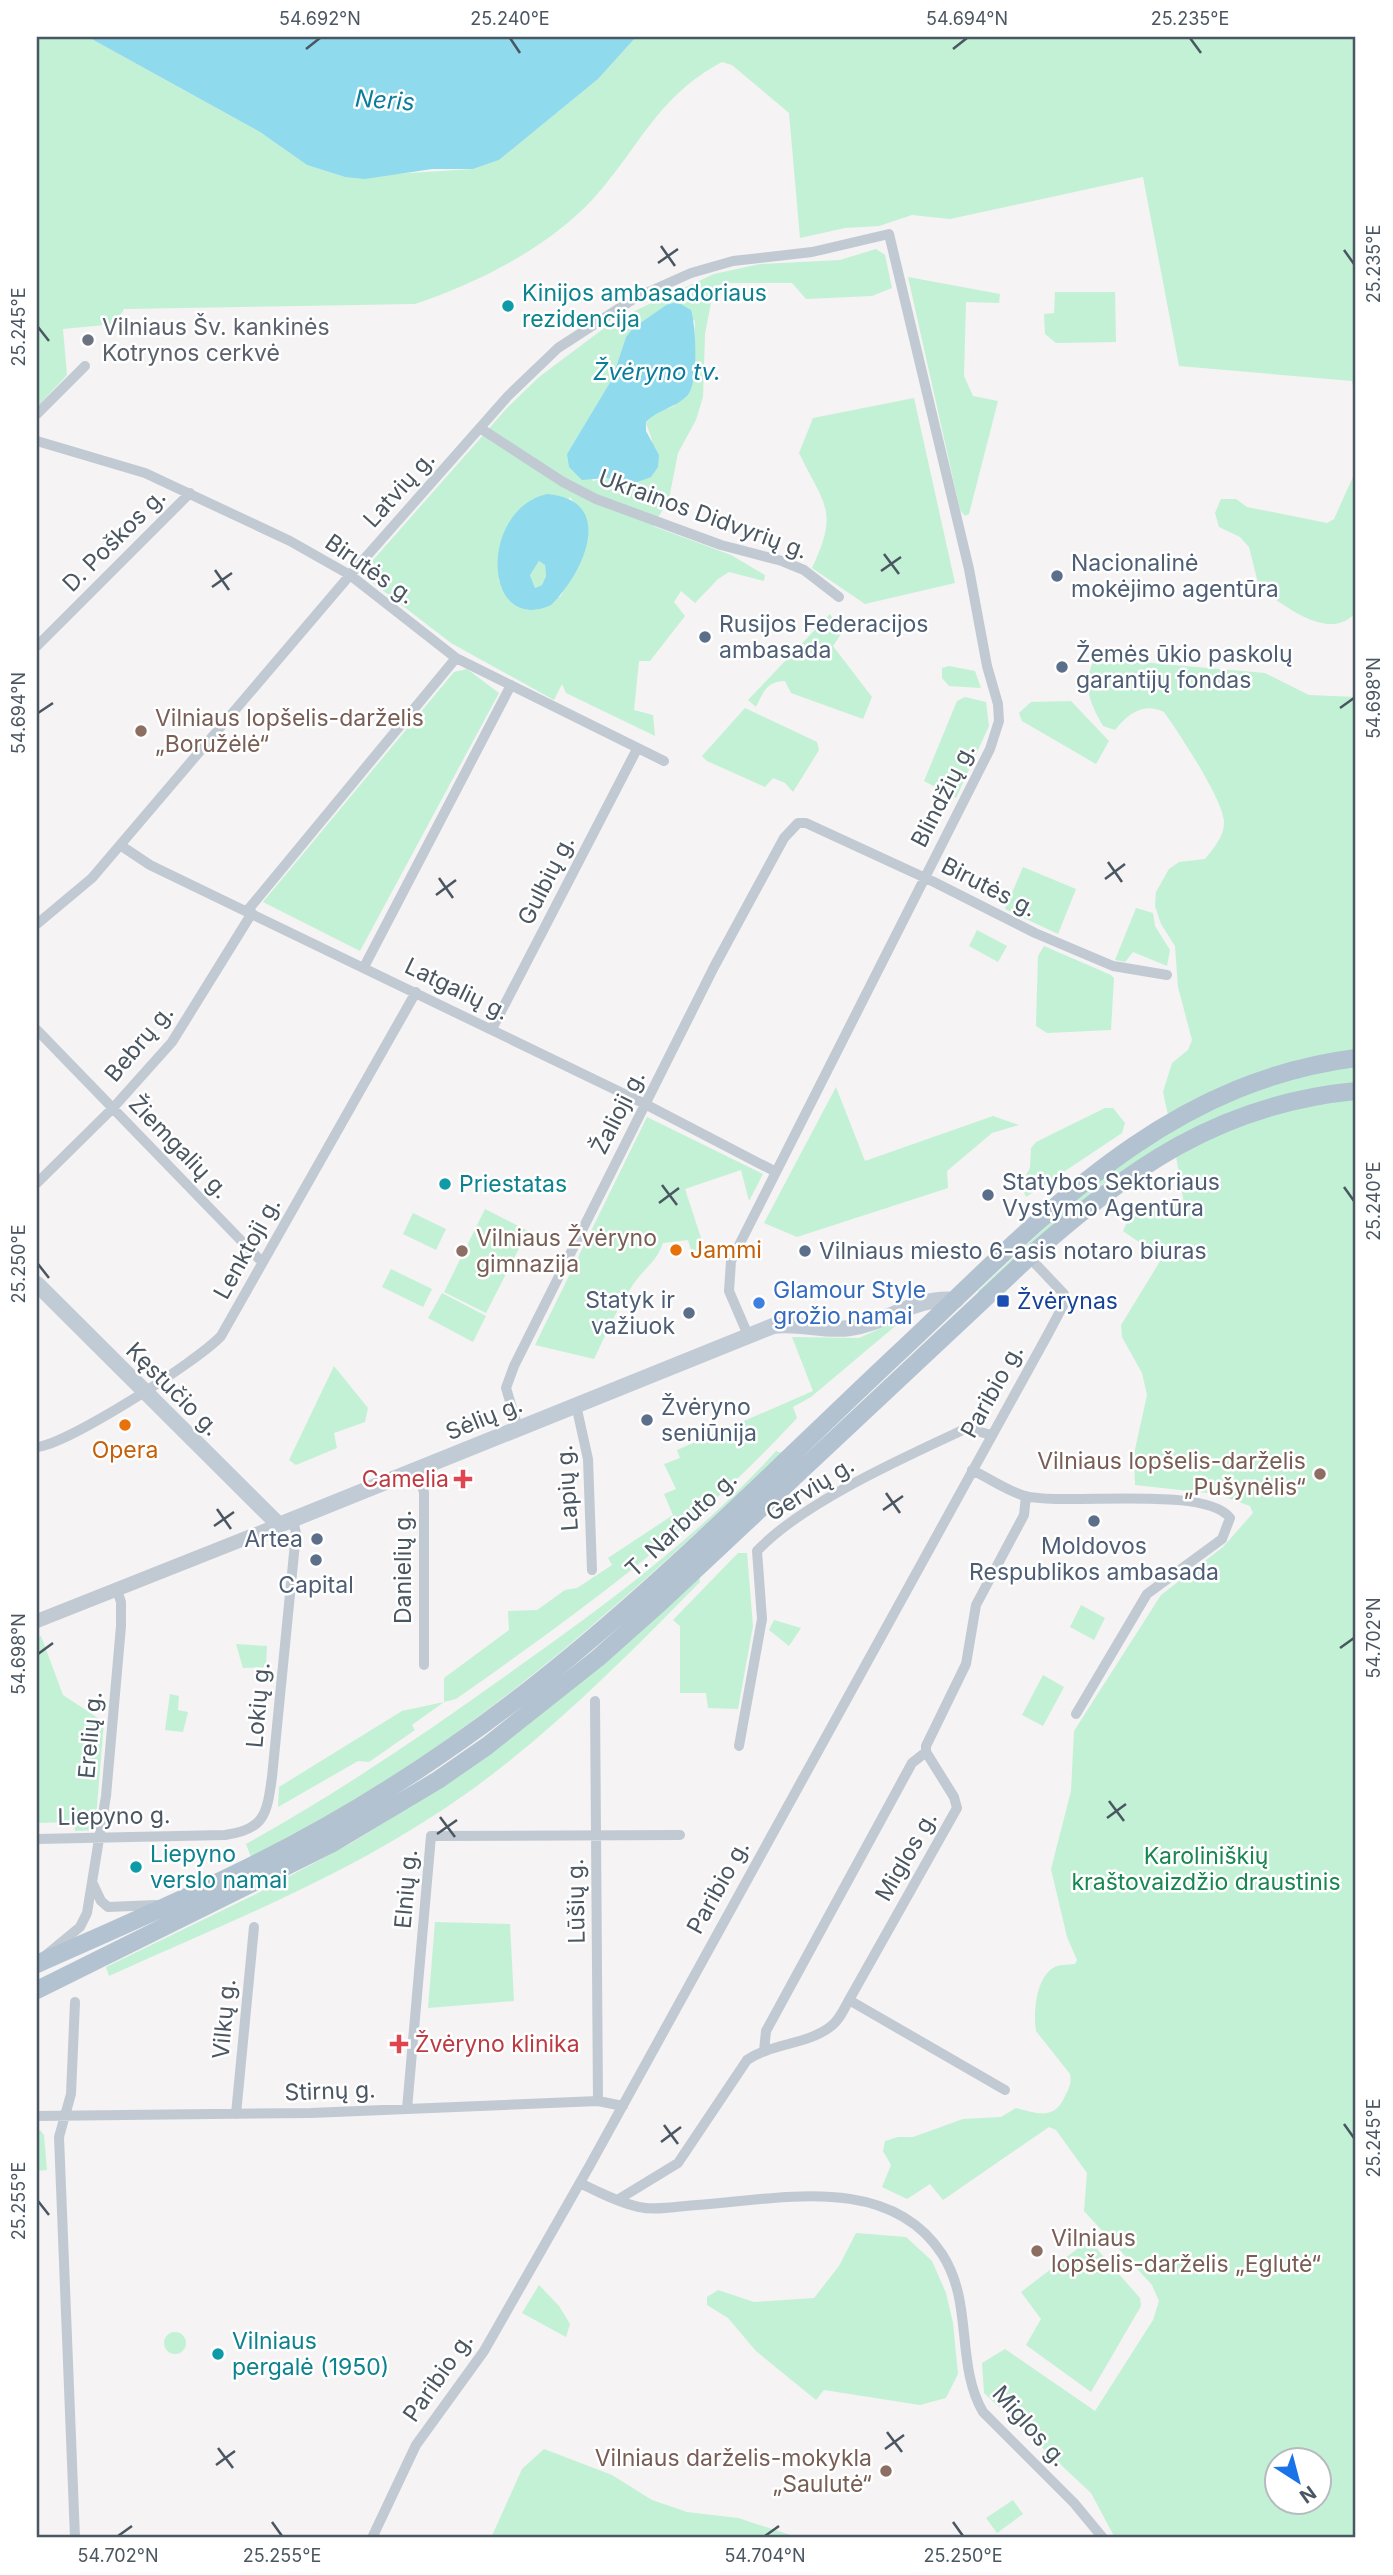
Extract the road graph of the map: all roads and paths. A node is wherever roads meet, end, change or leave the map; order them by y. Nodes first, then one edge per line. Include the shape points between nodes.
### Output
1 (889, 234) joint
2 (85, 366) dead end
3 (37, 414) edge
4 (480, 428) junction
5 (37, 441) edge
6 (190, 494) junction
7 (350, 575) junction
8 (839, 597) dead end
9 (37, 646) edge
10 (456, 657) junction
11 (511, 685) junction
12 (637, 749) junction
13 (664, 761) dead end
14 (798, 823) joint
15 (120, 845) junction
16 (925, 877) junction
17 (250, 912) junction
18 (37, 923) edge
19 (364, 967) junction
20 (1167, 975) dead end
21 (416, 992) junction
22 (492, 1029) junction
23 (37, 1030) edge
24 (1356, 1058) edge
25 (1356, 1091) edge
26 (645, 1104) junction
27 (113, 1108) junction
28 (776, 1172) junction
29 (37, 1182) edge
30 (1029, 1257) junction
31 (262, 1262) junction
32 (37, 1284) edge
33 (956, 1300) junction
34 (982, 1301) junction
35 (748, 1335) junction
36 (143, 1391) junction
37 (576, 1405) junction
38 (518, 1428) junction
39 (991, 1435) junction
40 (37, 1447) edge
41 (416, 1470) junction
42 (972, 1470) junction
43 (1026, 1496) junction
44 (286, 1522) junction
45 (592, 1570) dead end
46 (117, 1590) junction
47 (37, 1621) edge
48 (424, 1665) dead end
49 (595, 1701) dead end
50 (1076, 1714) dead end
51 (738, 1746) dead end
52 (926, 1752) junction
53 (595, 1834) junction
54 (192, 1835) joint
55 (680, 1835) dead end
56 (99, 1837) junction
57 (37, 1839) edge
58 (93, 1884) junction
59 (172, 1903) junction
60 (254, 1927) dead end
61 (37, 1964) edge
62 (37, 1990) edge
63 (849, 2000) junction
64 (75, 2002) dead end
65 (764, 2051) junction
66 (1005, 2090) dead end
67 (598, 2101) junction
68 (623, 2106) junction
69 (407, 2109) junction
70 (236, 2114) junction
71 (64, 2115) junction
72 (37, 2116) edge
73 (580, 2183) junction
74 (619, 2199) junction
75 (75, 2538) edge
76 (372, 2538) edge
77 (1103, 2538) edge

1 - 4 street, Latvių g. via 812,252 733,261 661,285 558,348
1 - 16 street, Blindžių g. via 969,569 999,721 990,749
2 - 3 street
4 - 7 street, Latvių g.
4 - 8 street, Ukrainos Didvyrių g. via 596,499 721,545 782,561 804,570
5 - 6 street, Birutės g. via 102,458
6 - 7 street, Birutės g.
6 - 9 street, D. Poškos g.
7 - 10 street, Birutės g.
7 - 15 street, Latvių g.
10 - 11 street, Birutės g.
10 - 17 street, Bebrų g.
11 - 12 street, Birutės g.
11 - 19 street
12 - 13 street, Birutės g.
12 - 22 street, Gulbių g.
14 - 16 street, Birutės g.
14 - 26 street, Žalioji g. via 771,862
15 - 17 street, Latgalių g. via 150,865
15 - 18 street, Latvių g. via 77,893
16 - 20 street, Birutės g. via 1035,933 1113,966
16 - 28 street, Blindžių g.
17 - 19 street, Latgalių g.
17 - 27 street, Bebrų g. via 184,1026
19 - 21 street, Latgalių g.
21 - 22 street, Latgalių g.
21 - 31 street, Lenktoji g.
22 - 26 street, Latgalių g.
23 - 27 street, Žiemgalių g.
24 - 33 main road, T. Narbuto g. via 1275,1075 1168,1121 1091,1175
25 - 30 main road, T. Narbuto g. via 1284,1103 1180,1143 1114,1184
26 - 28 street, Latgalių g.
26 - 38 street, Žalioji g. via 508,1380 506,1388
27 - 29 street, Bebrų g.
27 - 31 street, Žiemgalių g.
28 - 35 street, Blindžių g. via 728,1275 731,1298
30 - 34 main road, T. Narbuto g.
30 - 39 street, Paribio g. via 1065,1302
31 - 36 street, Lenktoji g. via 221,1336 193,1361
32 - 36 main road, Kęstučio g.
33 - 34 main road
33 - 35 main road, Sėlių g. via 937,1299 902,1308 850,1328 786,1324
33 - 59 main road, T. Narbuto g. via 653,1585 487,1723 325,1827
34 - 62 main road, T. Narbuto g. via 653,1609 487,1746 331,1844
35 - 37 main road, Sėlių g.
36 - 40 street, Lenktoji g. via 69,1436
36 - 44 main road, Kęstučio g.
37 - 38 main road, Sėlių g.
37 - 45 street, Lapių g. via 588,1458
38 - 41 main road, Sėlių g.
39 - 42 street, Paribio g.
39 - 51 street, Gervių g. via 967,1428 902,1459 785,1526 757,1551 762,1619
41 - 44 main road, Sėlių g.
41 - 48 street, Danielių g. via 424,1492
42 - 43 street
42 - 68 street, Paribio g.
43 - 50 street via 1165,1500 1217,1508 1230,1518 1222,1539 1147,1594
43 - 52 street via 1024,1515 976,1605 966,1664
44 - 46 street, Sėlių g.
44 - 54 street, Lokių g. via 296,1533 265,1814 254,1827 240,1833
46 - 47 street, Sėlių g.
46 - 56 street, Erelių g. via 121,1626
49 - 53 street, Lūšių g.
52 - 63 street, Miglos g. via 957,1808
52 - 65 street via 912,1763 766,2031
53 - 55 street, Elnių g.
53 - 67 street, Lūšių g.
53 - 69 street, Elnių g. via 431,1836
54 - 56 street, Liepyno g.
56 - 57 street, Liepyno g.
56 - 58 street, Erelių g.
58 - 59 street via 101,1901 113,1908
58 - 61 street, Erelių g. via 83,1923
59 - 61 main road, T. Narbuto g.
60 - 70 street, Vilkų g.
63 - 65 street, Miglos g. via 827,2029
63 - 66 street
64 - 71 street via 71,2094
65 - 74 street, Miglos g. via 740,2068 678,2163
67 - 68 street, Stirnų g.
67 - 69 street, Stirnų g.
68 - 73 street, Paribio g.
69 - 70 street, Stirnų g.
70 - 71 street, Stirnų g.
71 - 72 street, Stirnų g.
71 - 75 street via 59,2137
73 - 74 street, Miglos g.
73 - 76 street, Paribio g. via 484,2351 416,2445
74 - 77 street, Miglos g. via 640,2207 840,2197 878,2204 911,2219 942,2255 957,2288 973,2395 983,2412

